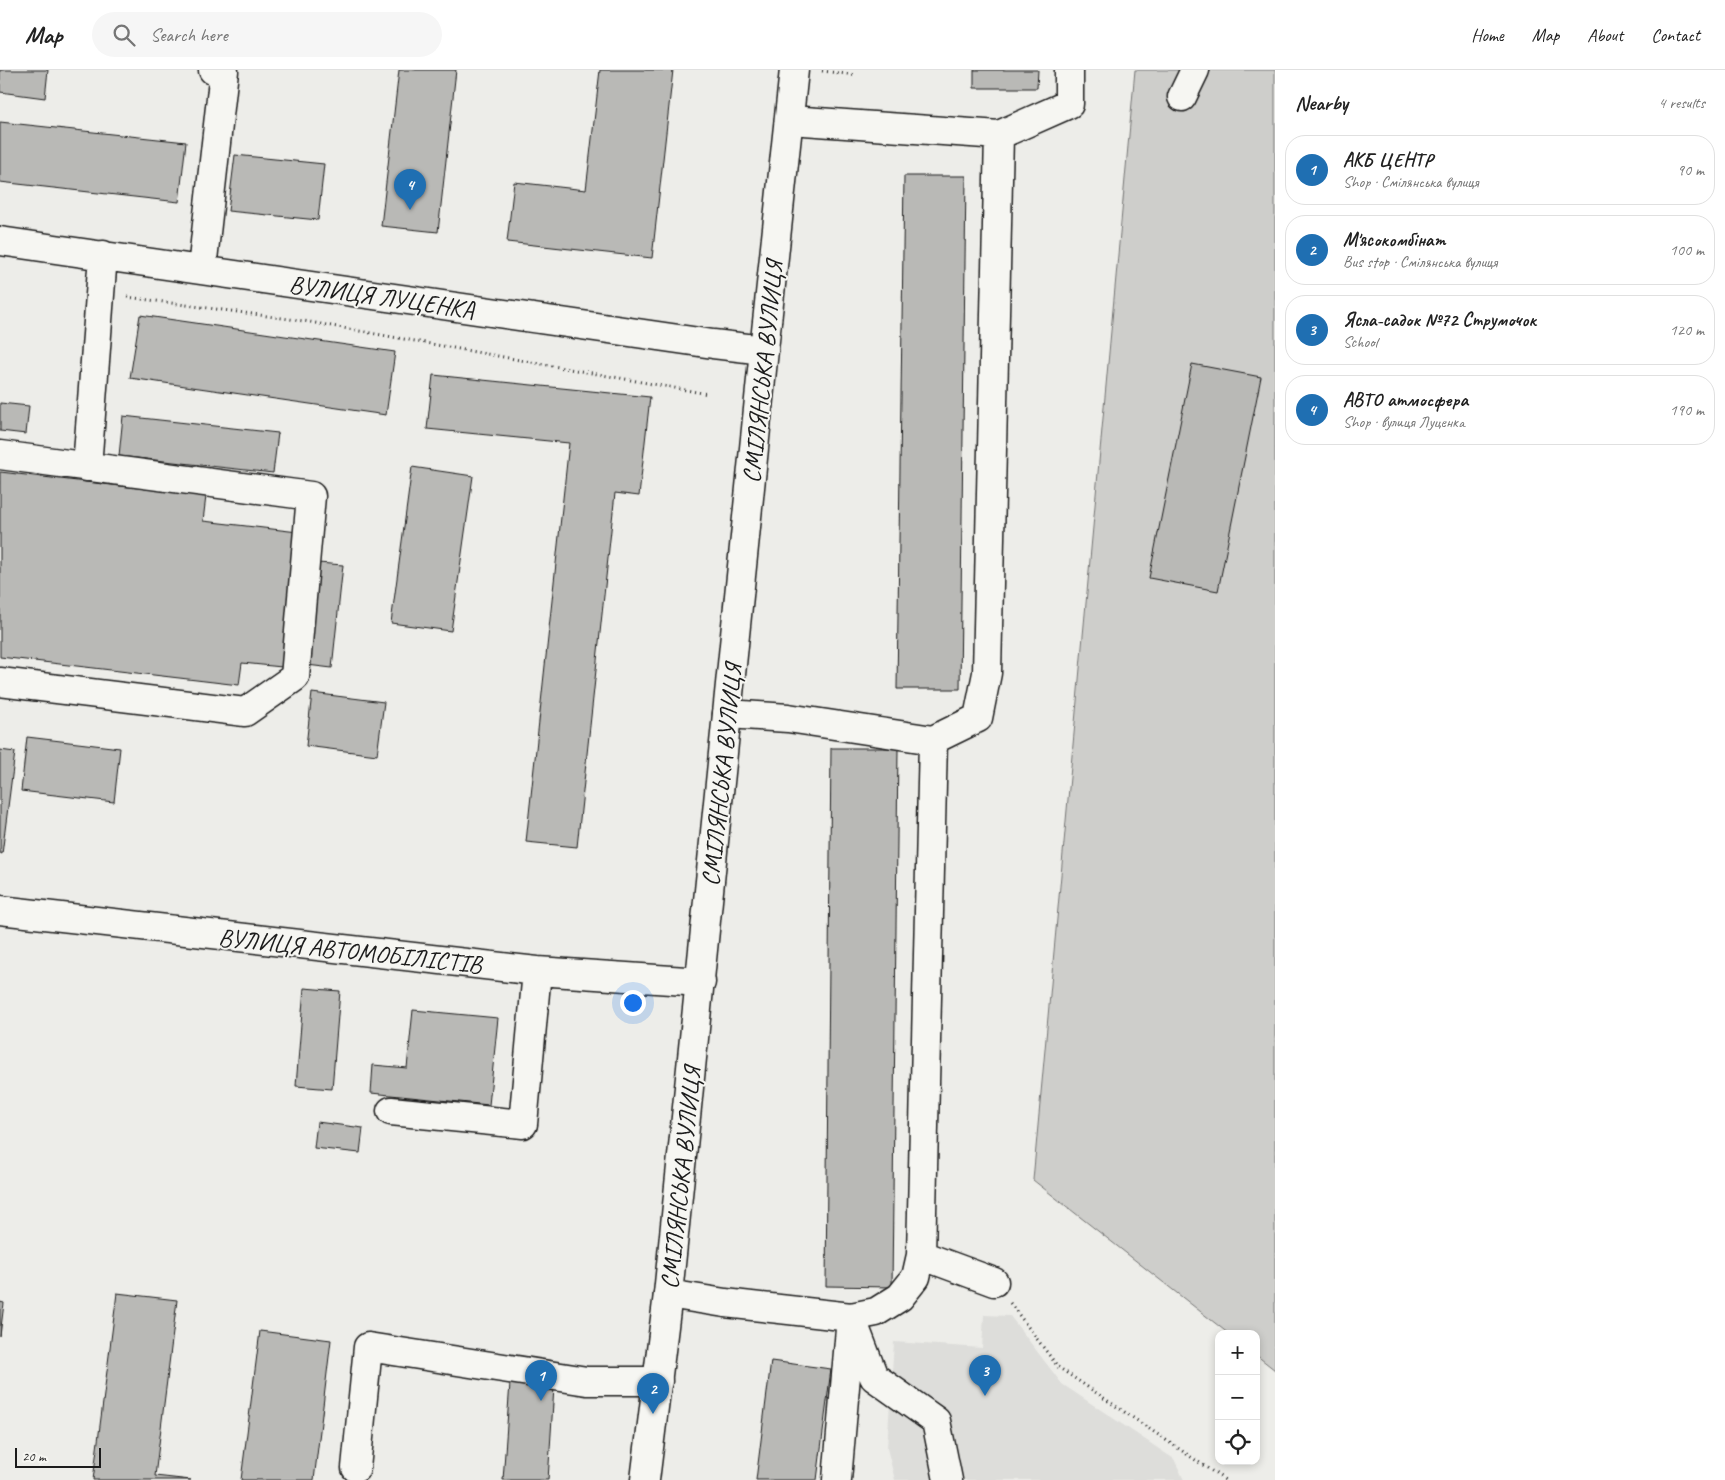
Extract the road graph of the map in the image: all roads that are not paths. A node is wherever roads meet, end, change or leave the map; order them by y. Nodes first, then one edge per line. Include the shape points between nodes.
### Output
1 (214, 70) edge
2 (794, 70) edge
3 (1069, 70) edge
4 (1195, 70) edge
5 (1182, 97) dead end
6 (790, 120) junction
7 (999, 135) junction
8 (0, 241) edge
9 (104, 255) junction
10 (202, 269) junction
11 (764, 350) junction
12 (0, 455) edge
13 (87, 467) junction
14 (0, 682) edge
15 (727, 714) junction
16 (932, 740) junction
17 (0, 910) edge
18 (538, 971) junction
19 (701, 982) junction
20 (391, 1111) dead end
21 (921, 1255) junction
22 (994, 1282) road end
23 (668, 1294) junction
24 (851, 1317) junction
25 (658, 1380) junction
26 (356, 1468) dead end
27 (645, 1480) edge
28 (837, 1480) edge
29 (948, 1480) edge

1 - 10 street via 224,71
2 - 6 street, СМІЛЯНСЬКА ВУЛИЦЯ
3 - 7 street via 1069,104
4 - 5 street
6 - 7 street
6 - 11 street, СМІЛЯНСЬКА ВУЛИЦЯ
7 - 16 street via 987,673 978,718
8 - 9 street, ВУЛИЦЯ ЛУЦЕНКА
9 - 10 street, ВУЛИЦЯ ЛУЦЕНКА
9 - 13 street
10 - 11 street, ВУЛИЦЯ ЛУЦЕНКА
11 - 15 street, СМІЛЯНСЬКА ВУЛИЦЯ
12 - 13 street
13 - 14 street via 310,496 296,678 245,712
15 - 16 street via 788,718
15 - 19 street, СМІЛЯНСЬКА ВУЛИЦЯ
16 - 21 street
17 - 18 street, ВУЛИЦЯ АВТОМОБІЛІСТІВ
18 - 19 street, ВУЛИЦЯ АВТОМОБІЛІСТІВ
18 - 20 street via 523,1124
19 - 23 street, СМІЛЯНСЬКА ВУЛИЦЯ
21 - 22 street
21 - 24 street via 916,1277 900,1298 876,1312
23 - 24 street
23 - 25 street, СМІЛЯНСЬКА ВУЛИЦЯ
24 - 28 street
24 - 29 street via 874,1377 936,1421
25 - 26 street via 587,1381 368,1347
25 - 27 street, СМІЛЯНСЬКА ВУЛИЦЯ

